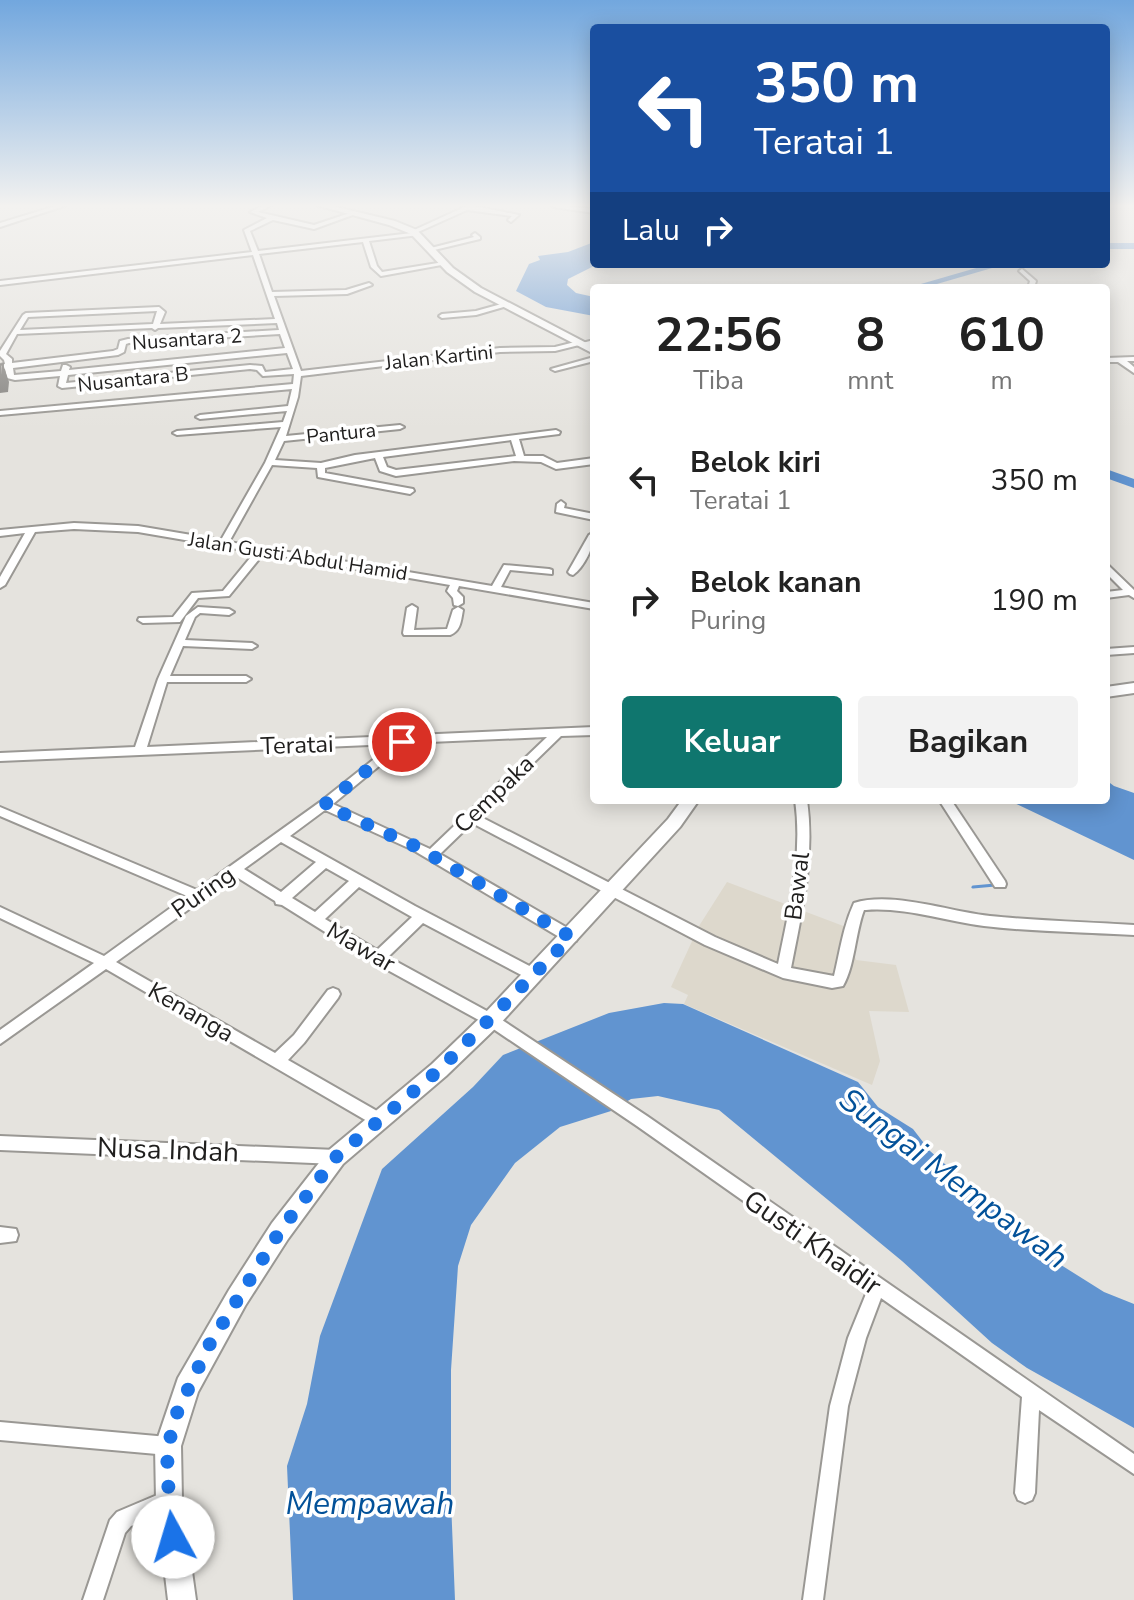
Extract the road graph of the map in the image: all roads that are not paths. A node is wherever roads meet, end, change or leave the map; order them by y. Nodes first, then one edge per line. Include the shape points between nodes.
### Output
1 (29, 280) edge
2 (266, 280) edge
3 (464, 280) edge
4 (0, 283) edge
5 (369, 285) dead end
6 (271, 294) junction
7 (505, 305) junction
8 (442, 316) dead end
9 (280, 321) junction
10 (155, 328) junction
11 (15, 332) junction
12 (284, 332) junction
13 (590, 343) edge
14 (580, 344) junction
15 (590, 349) edge
16 (291, 350) junction
17 (69, 359) junction
18 (1119, 359) junction
19 (1134, 359) edge
20 (590, 360) edge
21 (1110, 360) edge
22 (10, 366) junction
23 (0, 367) edge
24 (555, 369) dead end
25 (1134, 371) edge
26 (298, 372) junction
27 (64, 373) junction
28 (297, 386) junction
29 (290, 408) junction
30 (0, 413) edge
31 (200, 417) dead end
32 (286, 424) junction
33 (400, 427) dead end
34 (556, 432) dead end
35 (177, 433) dead end
36 (281, 439) junction
37 (515, 439) junction
38 (378, 455) junction
39 (515, 459) junction
40 (269, 462) junction
41 (590, 462) edge
42 (321, 466) junction
43 (418, 471) junction
44 (561, 504) dead end
45 (590, 516) edge
46 (31, 531) junction
47 (0, 533) edge
48 (590, 542) edge
49 (223, 544) junction
50 (261, 550) junction
51 (549, 572) dead end
52 (573, 572) dead end
53 (1110, 572) edge
54 (456, 583) junction
55 (0, 585) edge
56 (495, 589) junction
57 (1133, 594) edge
58 (1110, 595) edge
59 (590, 605) edge
60 (412, 608) dead end
61 (229, 612) dead end
62 (143, 620) dead end
63 (179, 643) junction
64 (252, 646) dead end
65 (1134, 650) edge
66 (1110, 652) edge
67 (163, 679) junction
68 (246, 679) dead end
69 (1134, 688) edge
70 (1110, 691) edge
71 (590, 731) edge
72 (557, 734) junction
73 (402, 742) junction
74 (140, 751) junction
75 (0, 757) edge
76 (687, 804) edge
77 (802, 804) edge
78 (948, 804) edge
79 (324, 805) junction
80 (0, 811) edge
81 (470, 817) junction
82 (280, 836) junction
83 (431, 855) junction
84 (324, 862) junction
85 (234, 869) junction
86 (357, 881) junction
87 (1000, 884) dead end
88 (612, 890) junction
89 (197, 895) junction
90 (281, 900) junction
91 (0, 912) edge
92 (421, 916) junction
93 (315, 920) junction
94 (1134, 930) edge
95 (571, 937) junction
96 (378, 958) junction
97 (105, 962) junction
98 (783, 972) junction
99 (534, 975) junction
100 (333, 994) dead end
101 (491, 1020) junction
102 (0, 1038) edge
103 (277, 1061) junction
104 (379, 1120) junction
105 (0, 1143) edge
106 (336, 1157) junction
107 (877, 1287) junction
108 (1031, 1395) junction
109 (0, 1431) edge
110 (168, 1446) junction
111 (1134, 1465) edge
112 (1025, 1493) dead end
113 (169, 1500) junction
114 (93, 1600) edge
115 (182, 1600) edge
116 (813, 1600) edge

1 - 4 street
2 - 6 street
3 - 7 main road
5 - 6 street via 347,292
6 - 9 street
7 - 8 street
7 - 14 main road
9 - 10 street
9 - 12 street
10 - 11 street
10 - 11 street via 159,309 92,310 26,315
11 - 22 street via 2,351
12 - 16 street
12 - 17 street, Nusantara 2 via 128,341 115,353
13 - 14 street, Jalan Kartini
14 - 15 main road
14 - 26 street, Jalan Kartini
16 - 26 street
16 - 27 street, Nusantara B
17 - 22 street, Nusantara 2
17 - 27 street
18 - 19 street
18 - 21 street
18 - 25 street
20 - 24 street
22 - 23 street, Nusantara 2
22 - 27 street via 13,378
26 - 27 street, Nusantara B via 263,374 250,367 64,386
26 - 28 street
28 - 29 street
28 - 30 street
29 - 31 street
29 - 32 street
32 - 35 street
32 - 36 street
33 - 36 street, Pantura
34 - 37 street
36 - 40 street
37 - 38 street
37 - 39 street via 521,455
38 - 42 street
38 - 43 street via 385,471
39 - 41 street via 543,459 556,466
39 - 43 street
40 - 42 street
40 - 49 street
42 - 43 street via 321,475 408,490
44 - 45 street via 559,510
46 - 47 street, Jalan Gusti Abdul Hamid
46 - 49 street, Jalan Gusti Abdul Hamid via 119,527
46 - 55 street
48 - 52 street
49 - 50 street, Jalan Gusti Abdul Hamid
50 - 54 street, Jalan Gusti Abdul Hamid
50 - 62 street via 226,594 195,595 173,622
51 - 56 street via 507,567
53 - 57 street
54 - 56 street, Jalan Gusti Abdul Hamid
54 - 60 street via 456,624 450,632 408,633
56 - 59 street, Jalan Gusti Abdul Hamid
57 - 58 street
61 - 63 street via 195,611
63 - 64 street
63 - 67 street
65 - 66 street
67 - 68 street
67 - 74 street
69 - 70 main road
71 - 72 street, Teratai
72 - 73 street, Teratai
72 - 81 street, Cempaka
73 - 74 street, Teratai
73 - 79 street, Puring
74 - 75 street, Teratai
76 - 88 main road
77 - 98 street, Bawal via 800,878
78 - 87 street
79 - 82 street, Puring
79 - 83 street
80 - 89 street
81 - 83 street, Cempaka
81 - 88 street
82 - 84 street
82 - 85 street, Puring
83 - 95 street
84 - 86 street
84 - 90 street
85 - 89 street, Puring
85 - 90 street, Mawar
86 - 92 street
86 - 93 street
88 - 95 main road
88 - 98 street
89 - 97 street, Puring
90 - 93 street, Mawar
91 - 97 street, Kenanga
92 - 96 street
92 - 99 street
93 - 96 street, Mawar
94 - 98 street via 984,921 865,904 853,921 838,982
95 - 99 main road
96 - 101 street, Mawar
97 - 102 street, Puring
97 - 103 street, Kenanga
99 - 101 main road
100 - 103 street
101 - 104 main road
101 - 107 street, Gusti Khaidir
103 - 104 street, Kenanga
104 - 106 main road
105 - 106 street, Nusa Indah
106 - 110 main road via 280,1231 208,1347 187,1387
107 - 108 street, Gusti Khaidir
107 - 116 street via 839,1406
108 - 111 street, Gusti Khaidir
108 - 112 street
109 - 110 street
110 - 113 main road
113 - 114 street via 117,1527
113 - 115 main road

